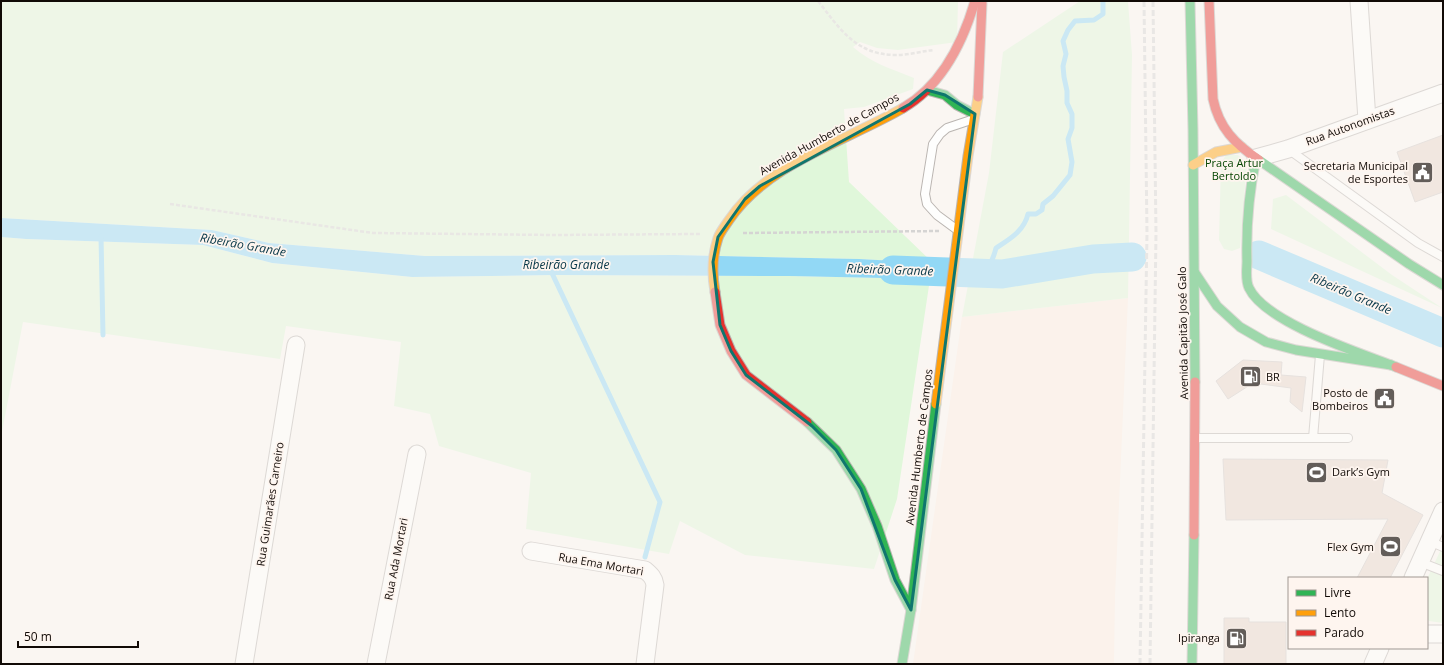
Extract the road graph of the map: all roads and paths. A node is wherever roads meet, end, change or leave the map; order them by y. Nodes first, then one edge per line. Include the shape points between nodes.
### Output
1 (818, 1) edge
2 (975, 1) edge
3 (982, 1) edge
4 (1190, 1) edge
5 (1209, 1) edge
6 (1359, 1) edge
7 (938, 50) dead end
8 (927, 90) junction
9 (1443, 93) edge
10 (974, 116) junction
11 (1367, 120) junction
12 (1242, 147) junction
13 (1288, 149) junction
14 (1256, 158) junction
15 (1193, 165) junction
16 (1268, 175) junction
17 (1250, 189) junction
18 (170, 204) dead end
19 (958, 231) junction
20 (735, 233) dead end
21 (704, 234) dead end
22 (1442, 255) edge
23 (1194, 273) junction
24 (1443, 285) edge
25 (296, 345) dead end
26 (1320, 354) junction
27 (1391, 365) junction
28 (1443, 386) edge
29 (1196, 438) junction
30 (1313, 438) junction
31 (1348, 438) dead end
32 (416, 454) dead end
33 (1443, 512) edge
34 (1436, 544) edge
35 (531, 551) dead end
36 (1420, 562) junction
37 (1443, 570) edge
38 (1412, 577) edge
39 (912, 610) junction
40 (1428, 634) edge
41 (1443, 634) edge
42 (1380, 649) edge
43 (244, 664) edge
44 (376, 664) edge
45 (645, 664) edge
46 (902, 664) edge
47 (1192, 664) edge
48 (1373, 664) edge

1 - 7 path via 843,33 858,45 873,52 897,55
2 - 8 main road, Avenida Humberto de Campos via 968,24 947,64
3 - 10 main road, Avenida Humberto de Campos via 979,90
4 - 15 main road, Avenida Capitão José Galo
5 - 12 main road via 1215,110 1224,128
6 - 11 street
8 - 10 main road via 945,95
8 - 39 main road, Avenida Humberto de Campos via 910,104 773,176 746,199 731,217 718,236 713,262 720,325 731,351 746,375 812,426 836,450 861,489 877,526 895,580
9 - 11 street, Rua Autonomistas
10 - 19 main road, Avenida Humberto de Campos
10 - 19 lane via 947,128 933,144 925,194 927,204 936,215
11 - 13 street, Rua Autonomistas
12 - 14 main road
12 - 15 main road via 1216,152
13 - 14 street, Rua Autonomistas
13 - 22 lane via 1418,243
14 - 16 main road
14 - 17 main road
15 - 23 main road, Avenida Capitão José Galo
16 - 17 main road
16 - 24 main road
17 - 27 main road via 1248,286 1271,311 1290,323
18 - 21 path via 373,233
19 - 20 path
19 - 39 main road, Avenida Humberto de Campos
23 - 26 main road via 1217,306 1240,326 1266,342
23 - 29 main road, Avenida Capitão José Galo
25 - 43 street, Rua Guimarães Carneiro
26 - 27 main road
26 - 30 lane
27 - 28 main road
29 - 30 lane
29 - 47 main road, Avenida Capitão José Galo
30 - 31 lane
32 - 44 street, Rua Ada Mortari
33 - 34 street
34 - 36 street
35 - 45 street, Rua Ema Mortari via 645,570 650,574 655,585
36 - 37 lane
36 - 38 street
39 - 46 main road, Avenida Humberto de Campos
40 - 41 street
42 - 48 street

